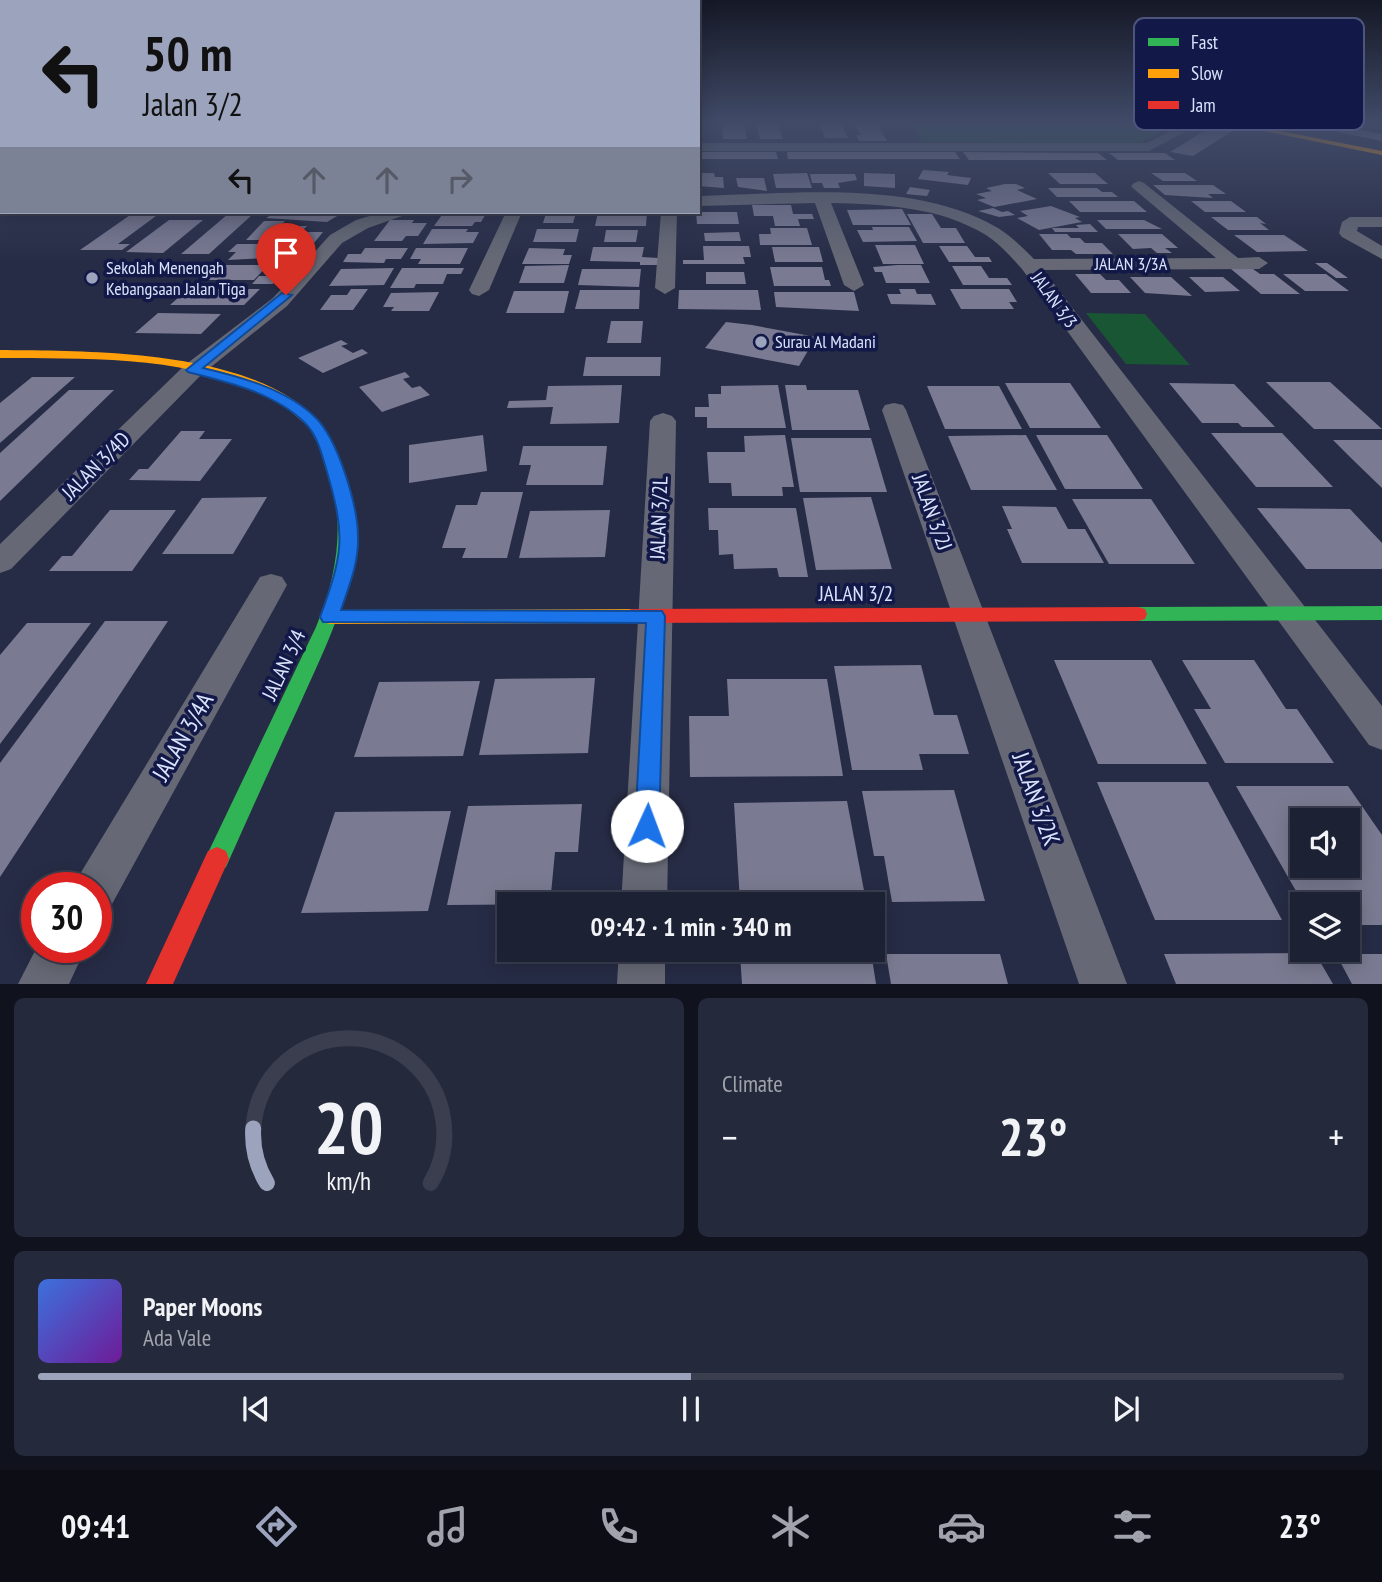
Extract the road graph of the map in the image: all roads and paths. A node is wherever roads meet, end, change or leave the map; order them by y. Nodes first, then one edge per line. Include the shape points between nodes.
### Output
1 (1139, 186) dead end
2 (822, 200) junction
3 (700, 201) edge
4 (393, 214) edge
5 (513, 214) edge
6 (669, 214) edge
7 (1382, 222) edge
8 (1382, 254) edge
9 (1233, 263) junction
10 (1259, 263) dead end
11 (1029, 265) junction
12 (854, 285) dead end
13 (665, 288) dead end
14 (479, 290) dead end
15 (1, 355) edge
16 (193, 370) junction
17 (894, 410) dead end
18 (663, 421) dead end
19 (0, 562) edge
20 (271, 585) dead end
21 (1290, 613) junction
22 (1382, 613) edge
23 (969, 615) junction
24 (655, 616) junction
25 (330, 617) junction
26 (1382, 734) edge
27 (106, 872) edge
28 (644, 892) edge
29 (642, 962) edge
30 (54, 963) edge
31 (42, 984) edge
32 (159, 984) edge
33 (641, 984) edge
34 (1102, 984) edge

1 - 9 street
2 - 3 street, JALAN 3/3
2 - 11 street, JALAN 3/3 via 878,200 957,215 993,232
2 - 12 street
4 - 16 street, JALAN 3/4D via 336,239 280,302
5 - 14 street
6 - 13 street
7 - 8 street via 1350,222 1348,233
9 - 10 street, JALAN 3/3A
9 - 11 street, JALAN 3/3A
11 - 21 street, JALAN 3/3
15 - 16 street, JALAN 3/4 via 123,357
16 - 19 street, JALAN 3/4D
16 - 25 street, JALAN 3/4 via 235,379 290,405 311,421 326,442 350,536 346,569
17 - 23 street, JALAN 3/2J
18 - 24 street, JALAN 3/2L
20 - 27 street, JALAN 3/4A
21 - 22 street, JALAN 3/2
21 - 23 street, JALAN 3/2
21 - 26 street, JALAN 3/3
23 - 24 street, JALAN 3/2
23 - 34 street, JALAN 3/2K
24 - 25 street, JALAN 3/2
24 - 28 street, JALAN 3/2L
25 - 32 street, JALAN 3/4
29 - 33 street
30 - 31 street

